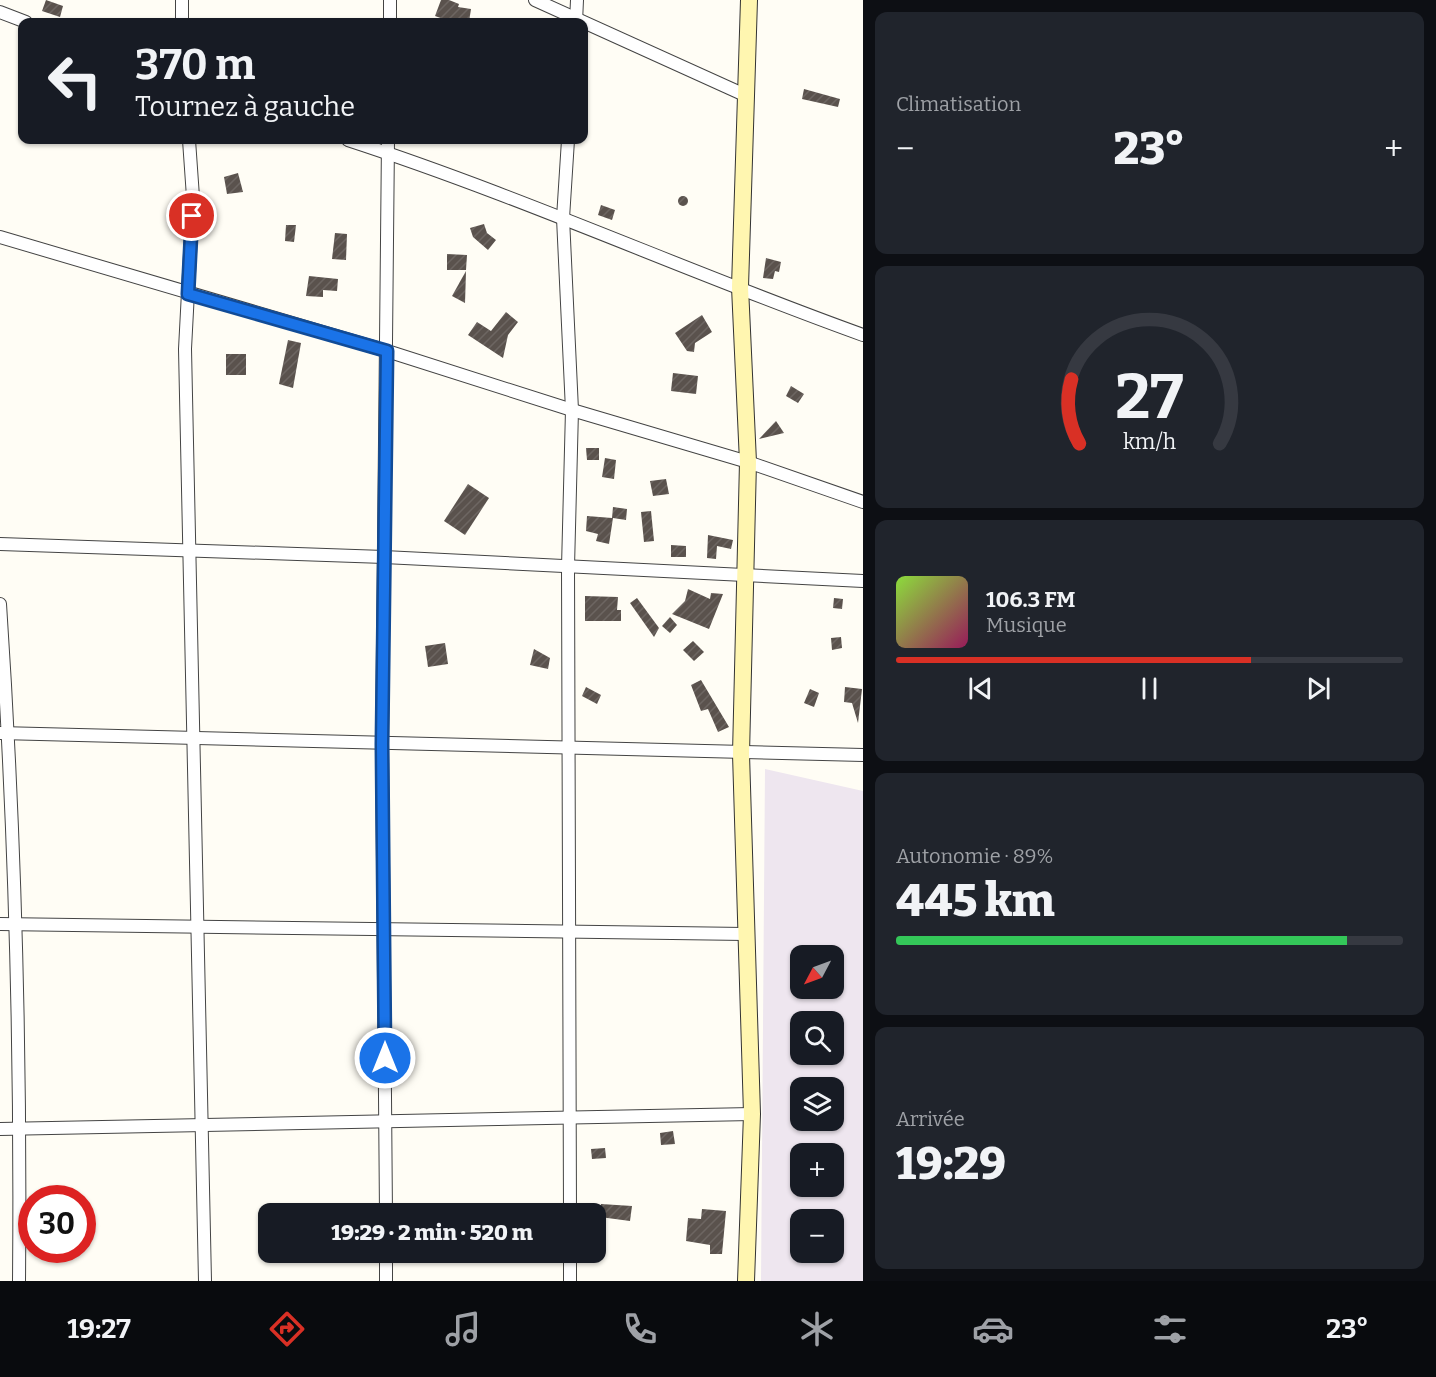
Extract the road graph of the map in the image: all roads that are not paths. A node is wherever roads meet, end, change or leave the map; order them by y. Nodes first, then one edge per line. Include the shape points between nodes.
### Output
1 (182, 0) edge
2 (390, 0) edge
3 (535, 0) edge
4 (577, 0) edge
5 (749, 0) edge
6 (0, 12) edge
7 (182, 18) edge
8 (390, 18) edge
9 (572, 18) edge
10 (576, 18) edge
11 (18, 19) edge
12 (588, 25) edge
13 (747, 96) junction
14 (189, 144) edge
15 (360, 144) edge
16 (388, 144) edge
17 (568, 144) edge
18 (388, 153) junction
19 (563, 218) junction
20 (0, 237) edge
21 (740, 287) junction
22 (188, 294) junction
23 (863, 335) edge
24 (387, 351) junction
25 (572, 410) junction
26 (748, 462) junction
27 (862, 501) edge
28 (0, 544) edge
29 (191, 552) junction
30 (384, 557) junction
31 (568, 567) junction
32 (746, 575) junction
33 (863, 581) edge
34 (0, 604) edge
35 (4, 734) edge
36 (195, 740) junction
37 (382, 744) junction
38 (568, 750) junction
39 (741, 754) junction
40 (863, 755) edge
41 (0, 924) edge
42 (14, 924) junction
43 (198, 927) junction
44 (384, 930) junction
45 (570, 932) junction
46 (745, 934) junction
47 (752, 1114) junction
48 (571, 1119) junction
49 (385, 1123) junction
50 (202, 1126) junction
51 (0, 1129) edge
52 (20, 1129) junction
53 (386, 1203) edge
54 (570, 1203) edge
55 (386, 1263) edge
56 (570, 1263) edge
57 (19, 1281) edge
58 (205, 1281) edge
59 (386, 1281) edge
60 (570, 1281) edge
61 (746, 1281) edge

1 - 7 street
2 - 8 street
3 - 9 street
4 - 10 street
5 - 13 street
6 - 11 street
12 - 13 street
13 - 21 street
14 - 22 street via 193,197
15 - 18 street
16 - 18 street
17 - 19 street
18 - 19 street
18 - 24 street
19 - 21 street
19 - 25 street
20 - 22 street
21 - 23 street
21 - 26 street
22 - 24 street
22 - 29 street via 185,349
24 - 25 street
24 - 30 street
25 - 26 street
25 - 31 street
26 - 27 street
26 - 32 street
28 - 29 street
29 - 30 street
29 - 36 street
30 - 31 street
30 - 37 street
31 - 32 street
31 - 38 street
32 - 33 street
32 - 39 street
34 - 35 street
35 - 36 street
35 - 42 street
36 - 37 street
36 - 43 street
37 - 38 street
37 - 44 street
38 - 39 street
38 - 45 street
39 - 40 street
39 - 46 street
41 - 42 street
42 - 43 street
42 - 52 street
43 - 44 street
43 - 50 street
44 - 45 street
44 - 49 street
45 - 46 street
45 - 48 street
46 - 47 street
47 - 48 street
47 - 61 street
48 - 49 street
48 - 54 street
49 - 50 street
49 - 53 street
50 - 52 street
50 - 58 street
51 - 52 street
52 - 57 street
55 - 59 street
56 - 60 street

